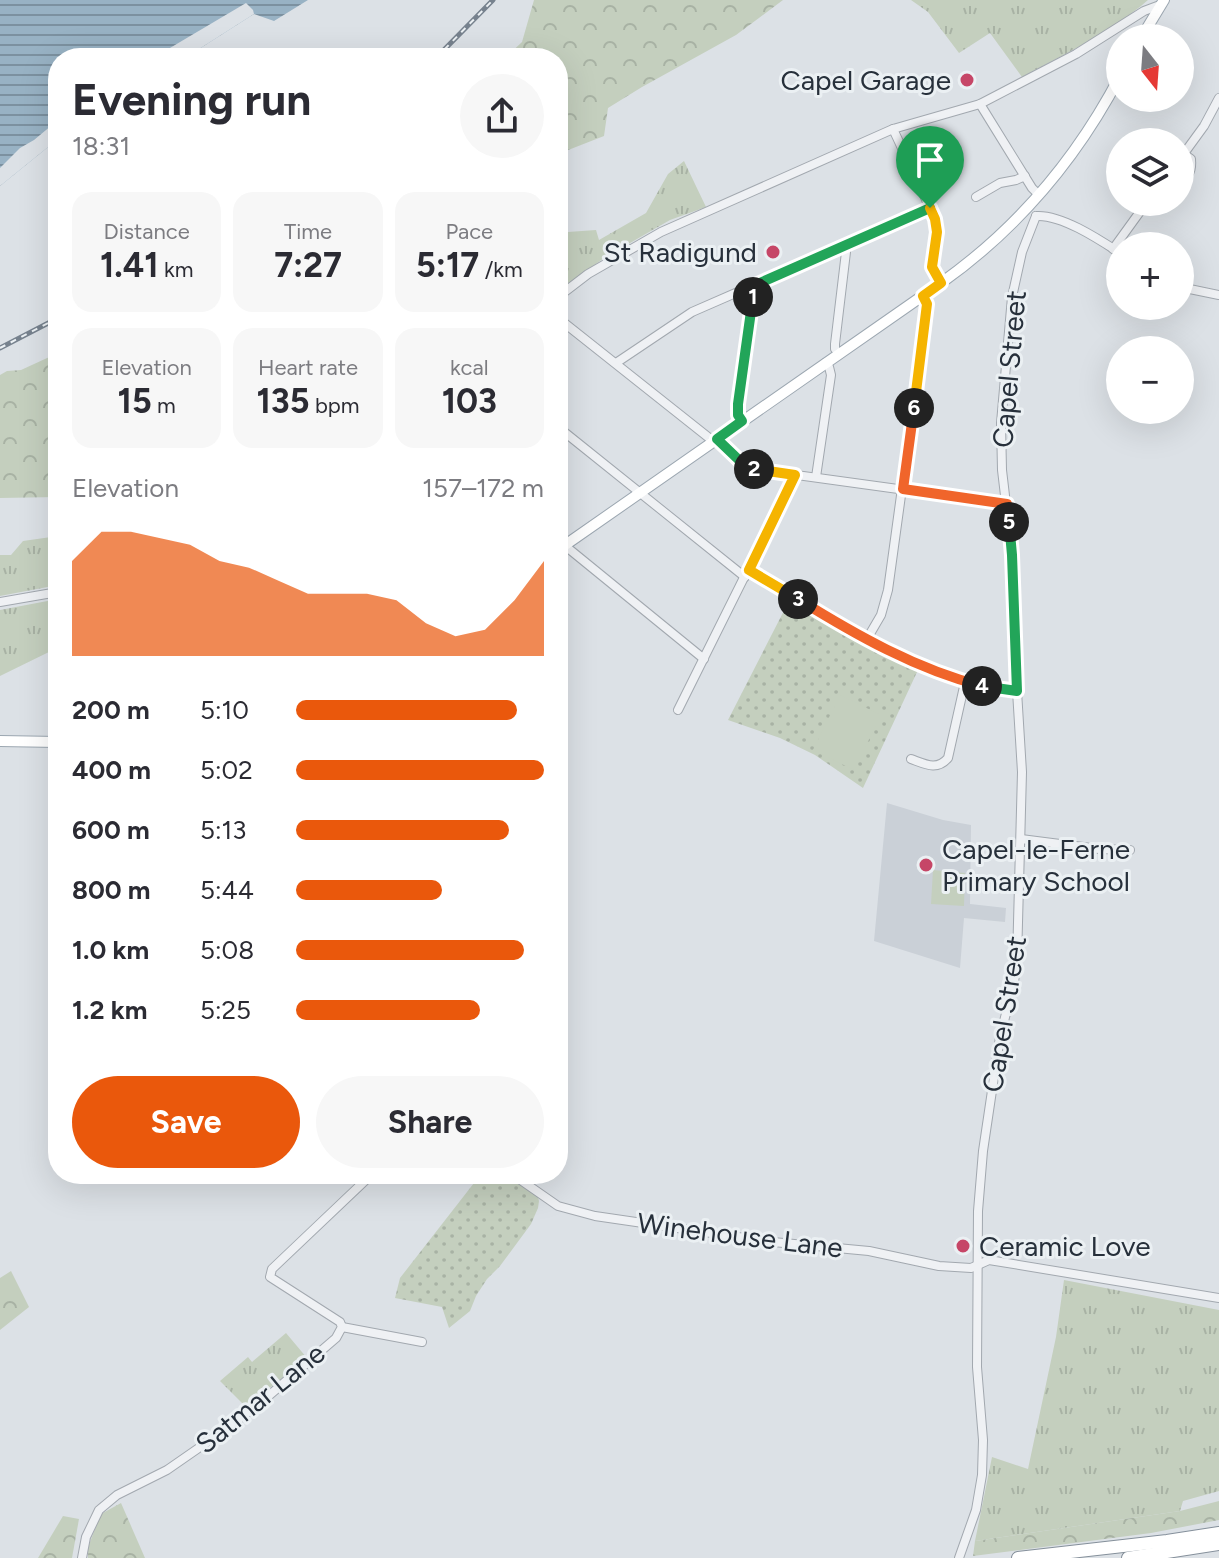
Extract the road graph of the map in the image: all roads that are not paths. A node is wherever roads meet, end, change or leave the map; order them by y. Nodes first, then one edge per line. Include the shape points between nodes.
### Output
1 (1162, 2) edge
2 (1149, 24) edge
3 (1219, 98) edge
4 (1106, 99) edge
5 (980, 104) junction
6 (893, 129) junction
7 (1194, 140) edge
8 (1025, 176) junction
9 (1039, 195) junction
10 (976, 197) dead end
11 (1029, 206) junction
12 (930, 208) junction
13 (1036, 216) junction
14 (1106, 244) edge
15 (844, 245) junction
16 (941, 283) junction
17 (753, 286) junction
18 (568, 289) edge
19 (1194, 290) edge
20 (1219, 295) edge
21 (923, 296) junction
22 (568, 326) edge
23 (840, 354) junction
24 (616, 363) junction
25 (825, 363) junction
26 (742, 421) junction
27 (568, 435) edge
28 (715, 440) junction
29 (795, 475) junction
30 (816, 477) junction
31 (903, 489) junction
32 (639, 492) junction
33 (1007, 504) junction
34 (568, 540) edge
35 (568, 551) edge
36 (747, 574) junction
37 (48, 594) edge
38 (0, 602) edge
39 (867, 639) junction
40 (704, 659) junction
41 (965, 682) junction
42 (1017, 691) junction
43 (678, 710) dead end
44 (0, 741) edge
45 (48, 742) edge
46 (911, 759) dead end
47 (1021, 839) junction
48 (1130, 850) dead end
49 (361, 1184) edge
50 (526, 1184) edge
51 (976, 1265) junction
52 (1219, 1298) edge
53 (342, 1327) junction
54 (422, 1342) dead end
55 (1219, 1533) edge
56 (1219, 1544) edge
57 (82, 1554) edge
58 (959, 1558) edge
59 (1018, 1558) edge
60 (1128, 1558) edge

1 - 2 main road
1 - 5 street
3 - 7 street
4 - 9 main road
5 - 6 street
5 - 8 street
6 - 12 street
6 - 18 street via 661,232
8 - 9 street
8 - 10 street
9 - 11 main road
11 - 13 street
11 - 16 main road
12 - 15 street
12 - 16 street via 937,232 932,267
13 - 14 street via 1045,215
13 - 33 street, Capel Street via 1011,304 1001,423
15 - 17 street
15 - 23 street via 835,344
16 - 21 main road
17 - 24 street via 682,318
17 - 26 street via 738,404
19 - 20 street
21 - 23 main road
21 - 31 street via 927,304
22 - 24 street
23 - 25 main road
24 - 28 street
25 - 26 main road
25 - 30 street via 831,375
26 - 28 main road
27 - 32 street
28 - 29 street via 747,467
28 - 32 main road
29 - 30 street
29 - 36 street
30 - 31 street
31 - 33 street
31 - 39 street via 885,604
32 - 34 main road
32 - 36 street
33 - 42 street, Capel Street
35 - 40 street
36 - 39 street
36 - 40 street
37 - 38 street
39 - 41 street
40 - 43 street
41 - 42 street
41 - 46 street via 948,758 934,766
42 - 47 street, Capel Street
44 - 45 main road
47 - 48 street
47 - 51 street, Capel Street via 1016,971 983,1151
49 - 53 street, Satmar Lane via 272,1269 270,1277
50 - 51 street, Winehouse Lane via 558,1206 595,1216 869,1251 939,1266
51 - 52 street, Winehouse Lane via 989,1260
51 - 58 street, Capel Street via 984,1463 976,1510
53 - 54 street
53 - 57 street, Satmar Lane via 336,1338 229,1427 99,1510
55 - 59 highway
56 - 60 highway

